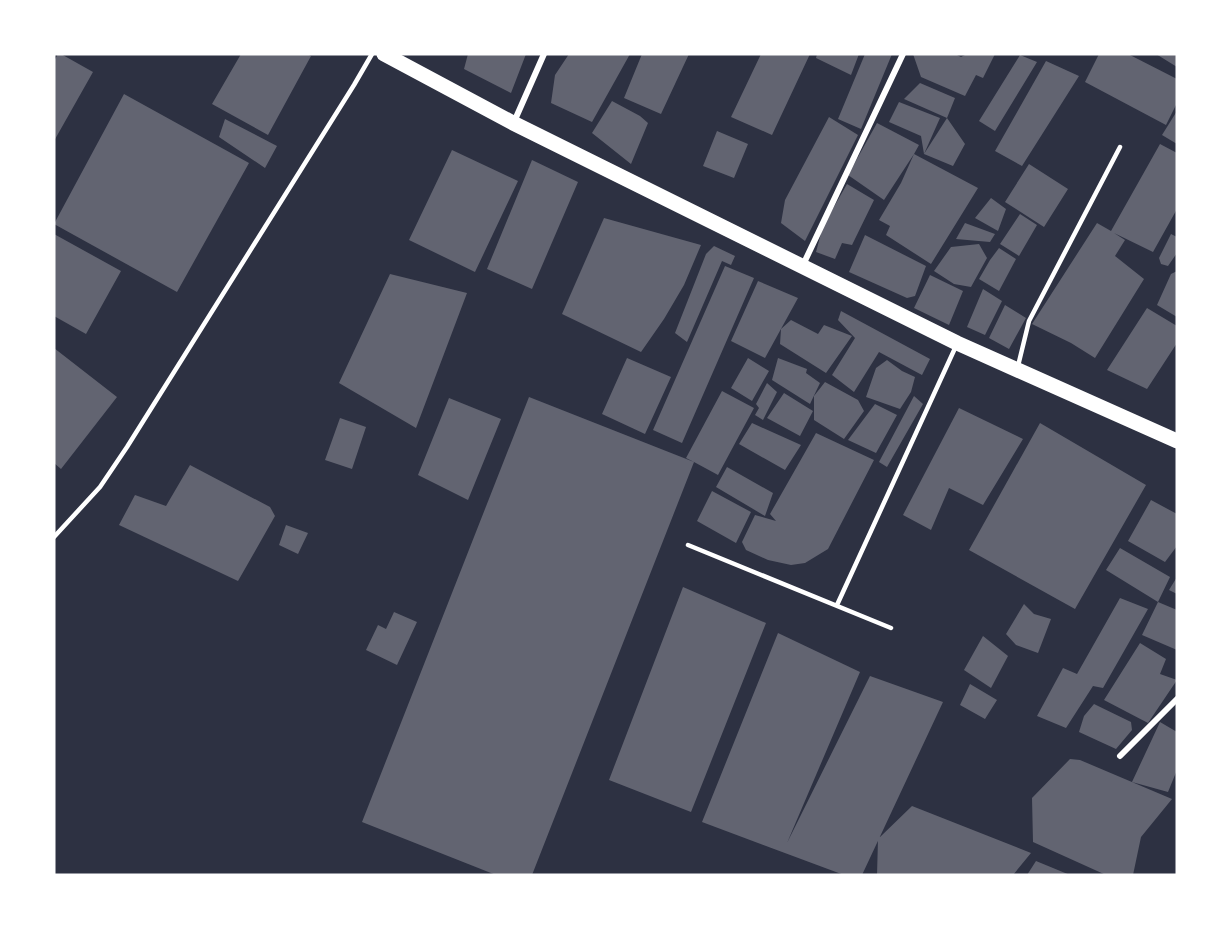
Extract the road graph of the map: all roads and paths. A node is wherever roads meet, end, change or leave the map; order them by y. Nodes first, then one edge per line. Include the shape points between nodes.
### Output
1 (372, 54) edge
2 (384, 54) edge
3 (544, 54) edge
4 (903, 54) edge
5 (513, 123) junction
6 (1120, 147) dead end
7 (803, 265) junction
8 (957, 343) junction
9 (1017, 368) junction
10 (1177, 441) edge
11 (54, 537) edge
12 (688, 545) dead end
13 (837, 605) junction
14 (891, 628) dead end
15 (1177, 699) edge
16 (1120, 756) dead end

1 - 11 lane via 127,447 100,487
2 - 5 main road
3 - 5 street
4 - 7 street
5 - 7 main road
6 - 9 lane via 1029,321
7 - 8 main road
8 - 9 main road
8 - 13 lane
9 - 10 main road
12 - 13 lane
13 - 14 lane
15 - 16 street

